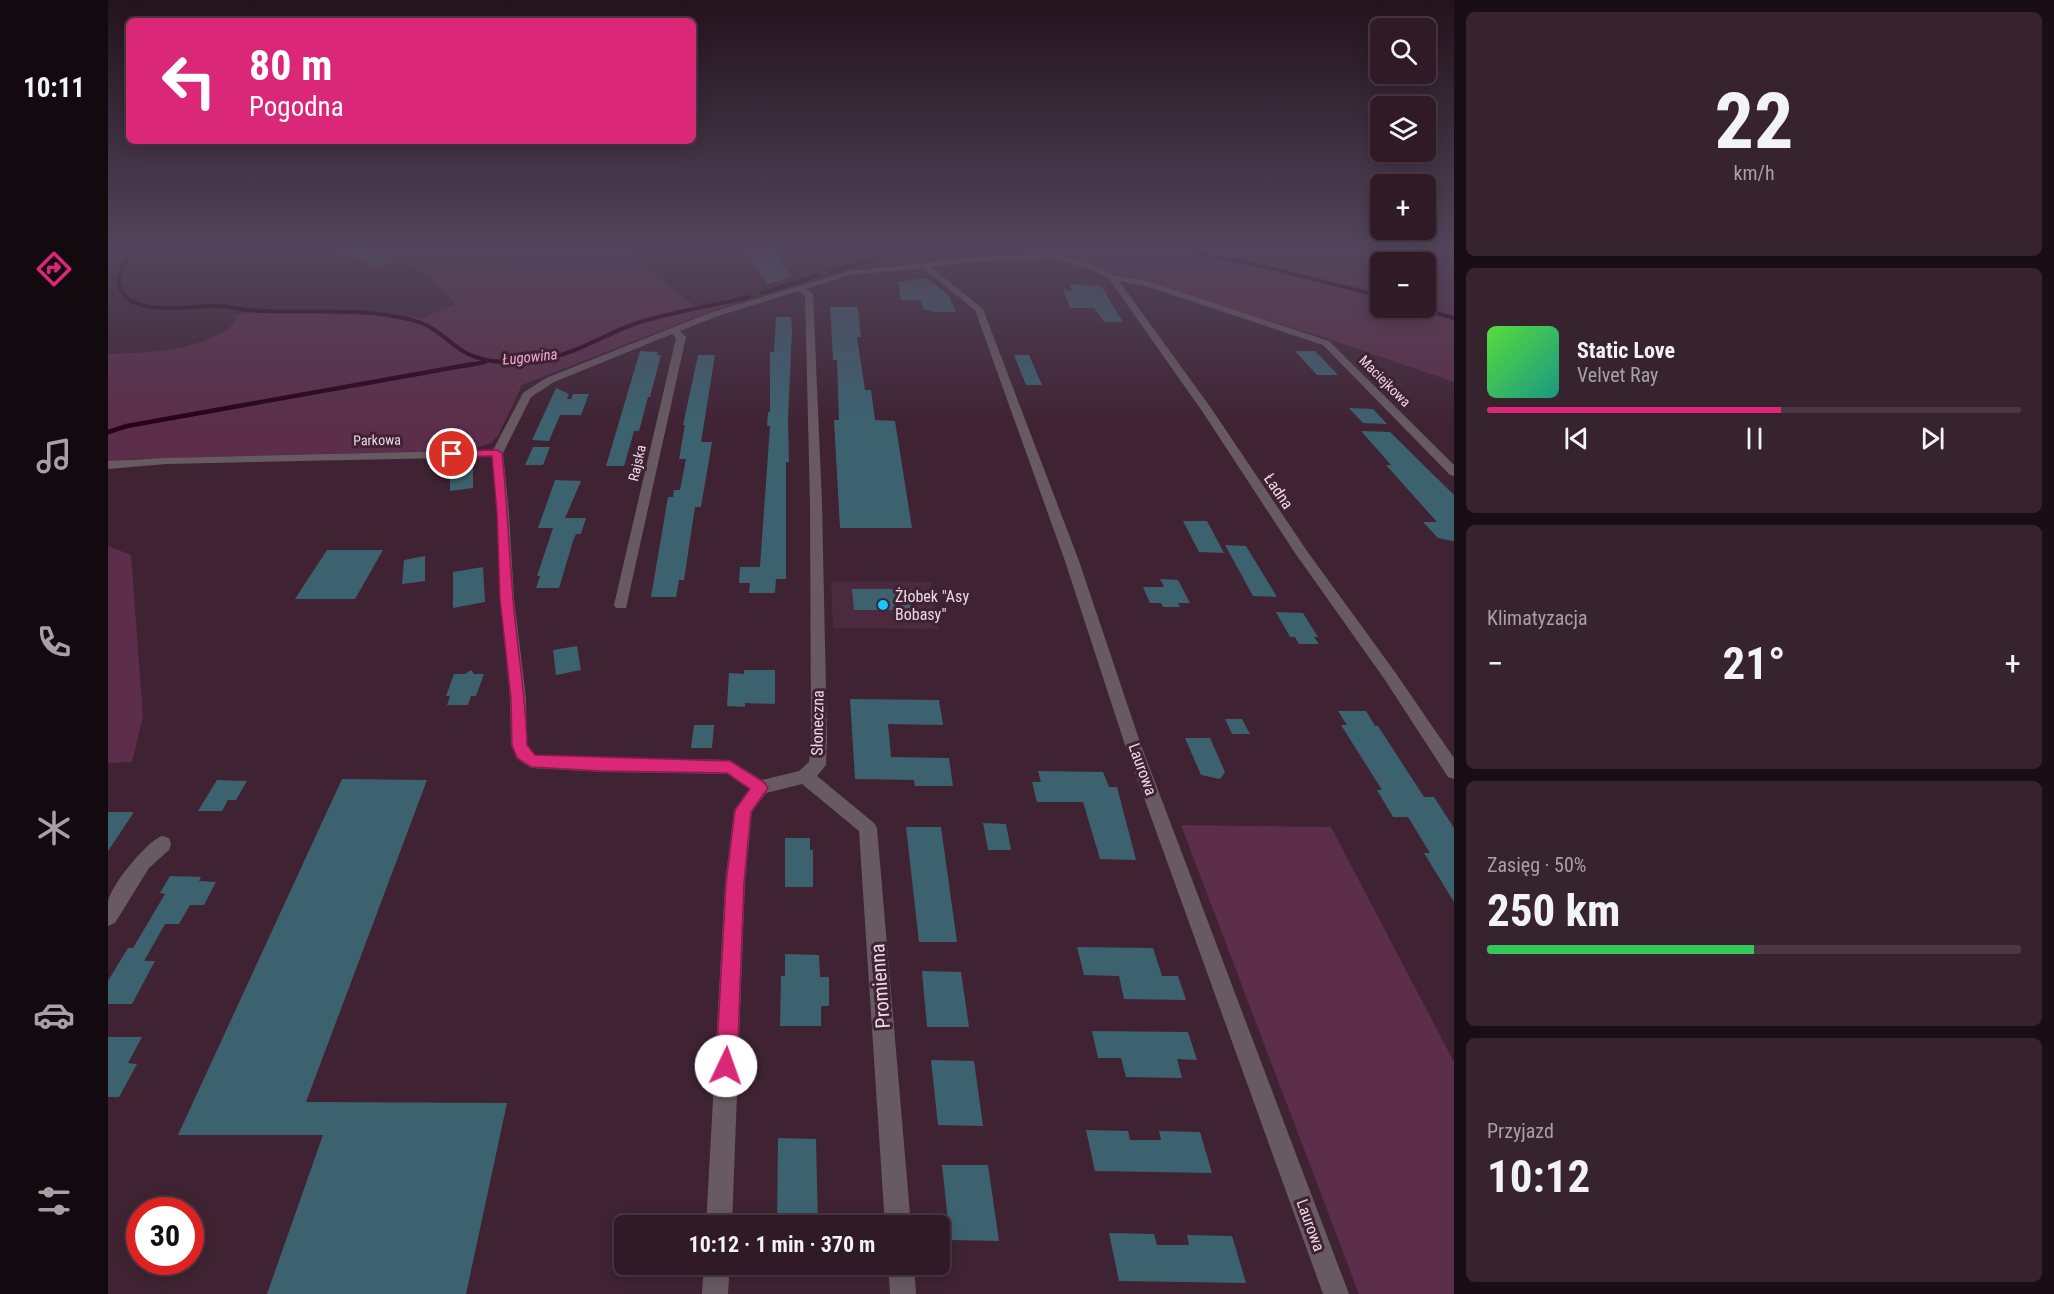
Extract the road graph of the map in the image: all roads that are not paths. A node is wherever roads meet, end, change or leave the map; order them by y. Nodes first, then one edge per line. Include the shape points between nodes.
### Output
1 (743, 305) edge
2 (809, 305) edge
3 (975, 305) edge
4 (1132, 305) edge
5 (1212, 305) edge
6 (672, 330) junction
7 (497, 453) junction
8 (108, 465) edge
9 (1454, 472) edge
10 (621, 605) dead end
11 (1454, 772) edge
12 (805, 776) junction
13 (760, 788) junction
14 (162, 844) dead end
15 (108, 918) edge
16 (719, 1215) edge
17 (897, 1215) edge
18 (716, 1275) edge
19 (902, 1275) edge
20 (715, 1294) edge
21 (903, 1294) edge
22 (1336, 1294) edge

1 - 6 street
2 - 12 street, Słoneczna via 819,740 817,765
3 - 22 street, Laurowa via 1072,561 1133,745
4 - 11 street, Ładna
5 - 9 street, Maciejkowa via 1326,343
6 - 7 street via 550,380 527,395
6 - 10 street, Rajska via 681,337
7 - 8 street, Parkowa
7 - 13 street via 519,745 523,754 531,761 730,767
12 - 13 street, Słoneczna
12 - 17 street, Promienna via 868,828
13 - 16 street via 743,810 735,883
14 - 15 street via 142,862
18 - 20 street
19 - 21 street

